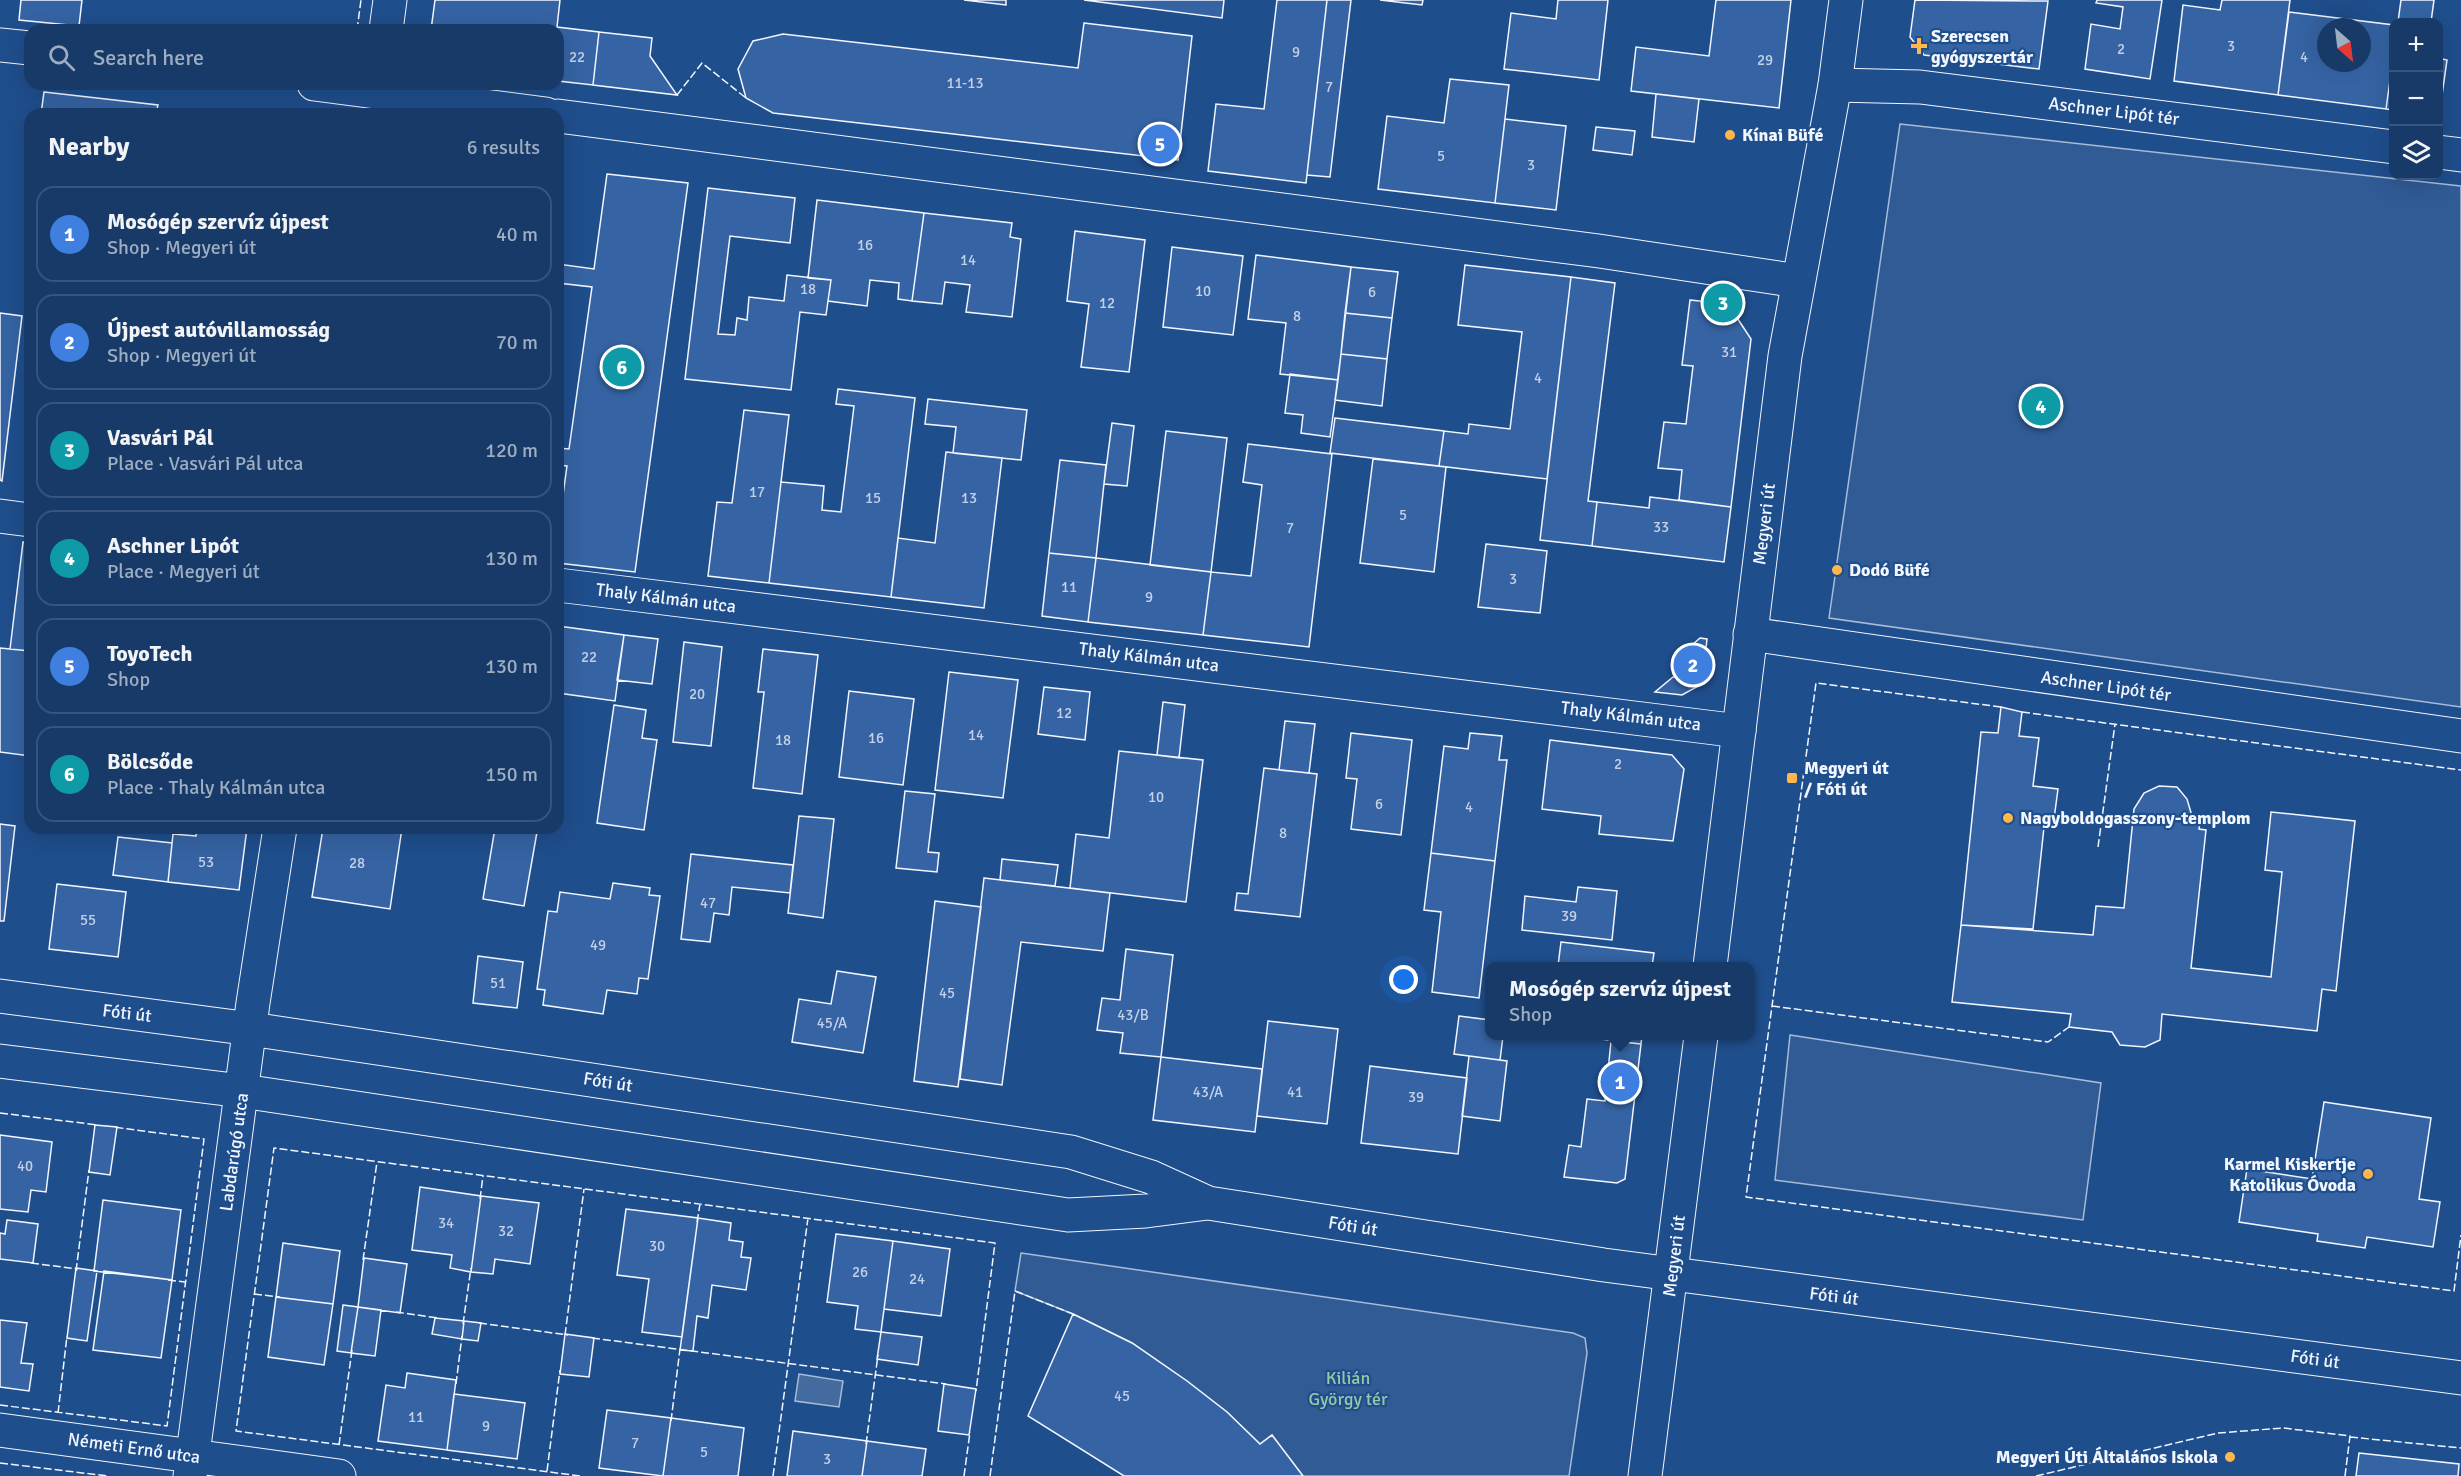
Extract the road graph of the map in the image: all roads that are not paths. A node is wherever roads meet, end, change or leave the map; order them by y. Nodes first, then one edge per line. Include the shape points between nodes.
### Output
1 (390, 0) edge
2 (1846, 0) edge
3 (387, 24) edge
4 (0, 45) edge
5 (24, 47) edge
6 (1834, 85) junction
7 (343, 90) edge
8 (377, 97) edge
9 (486, 108) edge
10 (564, 117) edge
11 (2389, 146) edge
12 (2443, 153) edge
13 (2461, 155) edge
14 (1798, 281) junction
15 (0, 516) edge
16 (24, 519) edge
17 (564, 586) edge
18 (1750, 634) junction
19 (1739, 731) junction
20 (2461, 736) edge
21 (279, 834) edge
22 (1710, 962) edge
23 (0, 996) edge
24 (251, 1029) junction
25 (1700, 1040) edge
26 (0, 1061) edge
27 (242, 1091) junction
28 (1208, 1203) junction
29 (1672, 1275) junction
30 (2461, 1378) edge
31 (0, 1430) edge
32 (191, 1466) edge
33 (339, 1476) edge
34 (1645, 1476) edge

1 - 3 street
2 - 6 street, Megyeri út
4 - 5 street
6 - 11 street, Aschner Lipót tér via 1920,87
6 - 14 street, Megyeri út
7 - 8 street
8 - 9 street
10 - 14 street via 1599,251
12 - 13 street
14 - 18 street, Megyeri út
15 - 16 street
17 - 19 street, Thaly Kálmán utca
18 - 19 street, Megyeri út
18 - 20 street, Aschner Lipót tér
19 - 22 street, Megyeri út
21 - 24 street, Labdarúgó utca
23 - 24 street, Fóti út
24 - 27 street, Labdarúgó utca
24 - 28 street, Fóti út via 1071,1152 1151,1177
25 - 29 street, Megyeri út
26 - 27 street, Fóti út
27 - 28 street, Fóti út via 1068,1215
27 - 32 street, Labdarúgó utca
28 - 29 street, Fóti út
29 - 30 street, Fóti út
29 - 34 street, Megyeri út
31 - 32 street, Németi Ernő utca
32 - 33 street, Németi Ernő utca

